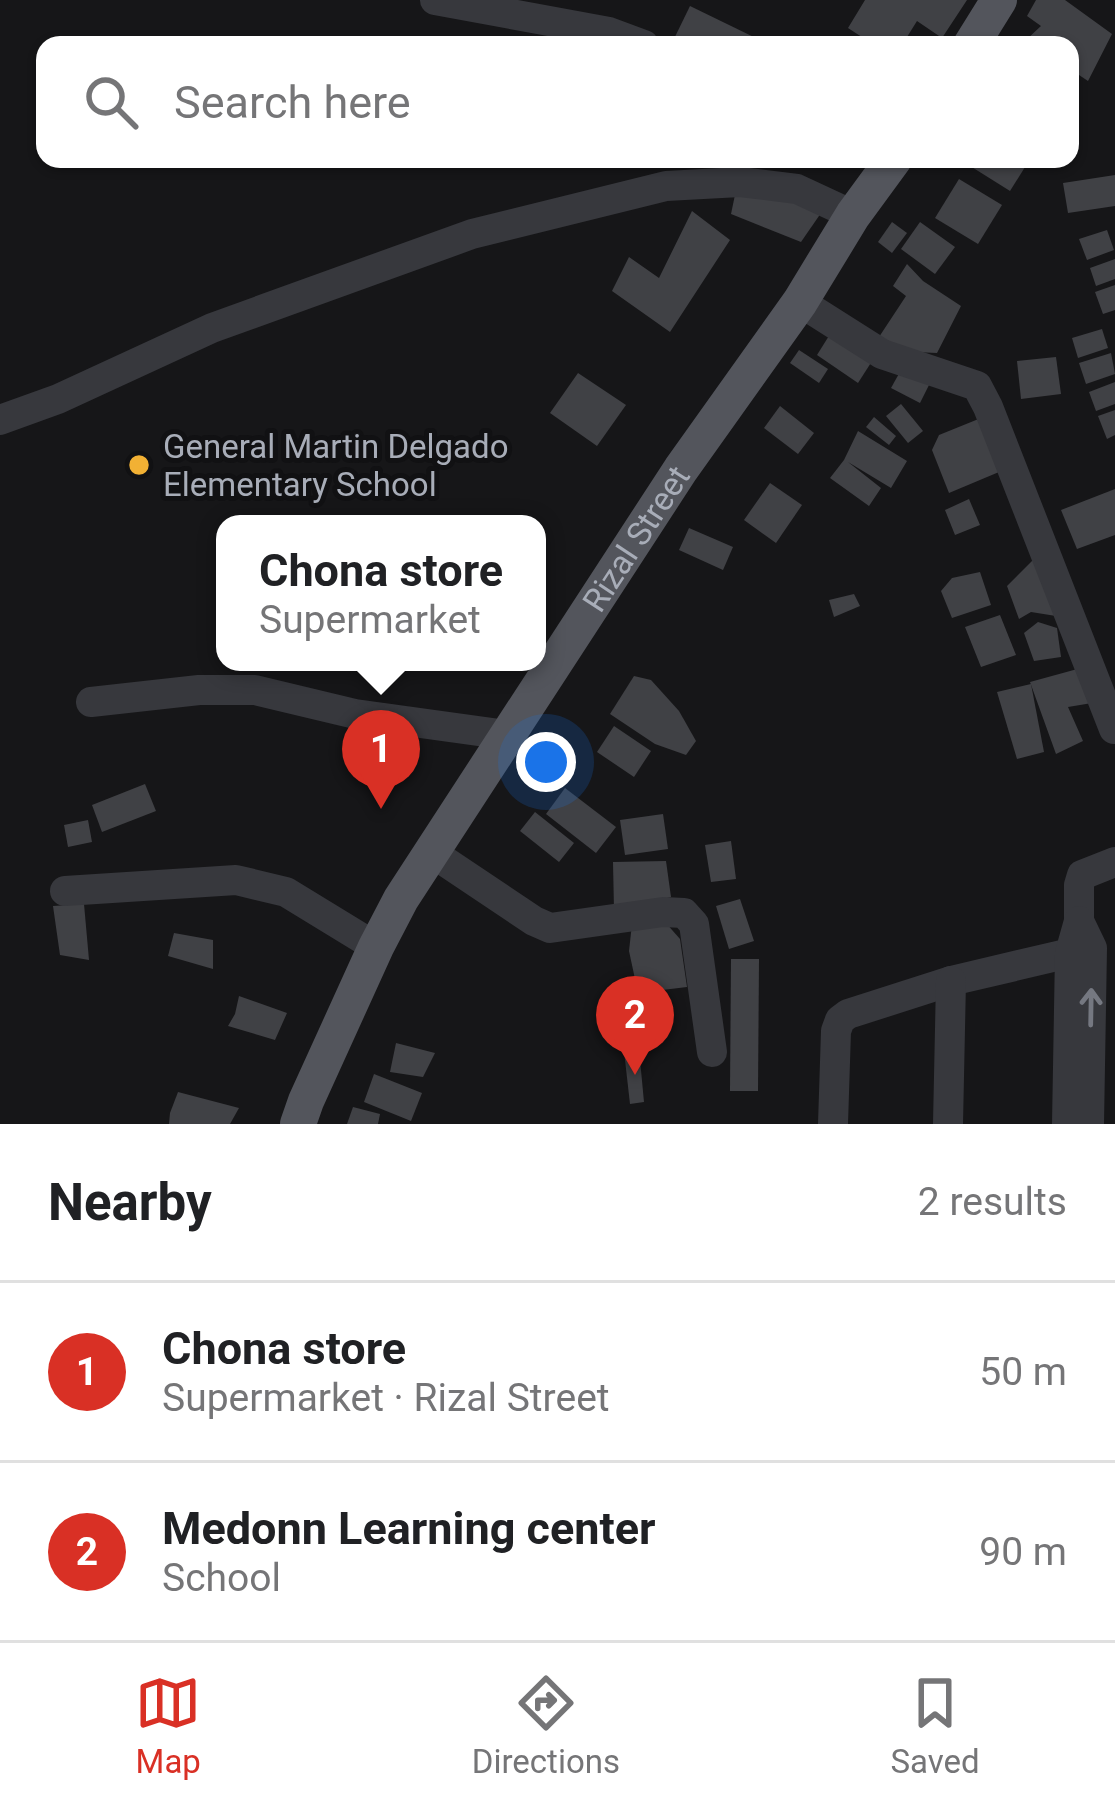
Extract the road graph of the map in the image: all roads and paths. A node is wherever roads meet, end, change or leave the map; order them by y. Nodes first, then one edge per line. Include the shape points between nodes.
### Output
1 (435, 0) edge
2 (999, 0) edge
3 (620, 36) edge
4 (977, 36) edge
5 (887, 168) edge
6 (665, 172) edge
7 (853, 215) junction
8 (800, 302) junction
9 (0, 419) edge
10 (91, 702) dead end
11 (1114, 729) edge
12 (507, 735) junction
13 (431, 852) junction
14 (1115, 862) edge
15 (65, 891) dead end
16 (376, 946) junction
17 (1081, 953) junction
18 (951, 981) junction
19 (712, 1052) dead end
20 (298, 1124) edge
21 (833, 1124) edge
22 (948, 1124) edge
23 (1067, 1124) edge
24 (1089, 1124) edge

1 - 3 street
2 - 4 main road
5 - 7 main road, Rizal Street
6 - 7 street via 797,189
6 - 9 street via 212,328
7 - 8 main road, Rizal Street
8 - 11 street via 882,354 977,386
8 - 12 main road, Rizal Street
10 - 12 street via 255,691 355,715
12 - 13 main road, Rizal Street
13 - 16 main road, Rizal Street
13 - 19 street via 550,928 684,913 694,924
14 - 17 street via 1082,875 1079,921 1092,948
15 - 16 street via 236,880 286,892
16 - 20 main road, Rizal Street
17 - 18 street
17 - 23 street
24 -> 17 street
18 - 21 street via 839,1020
18 - 22 street

